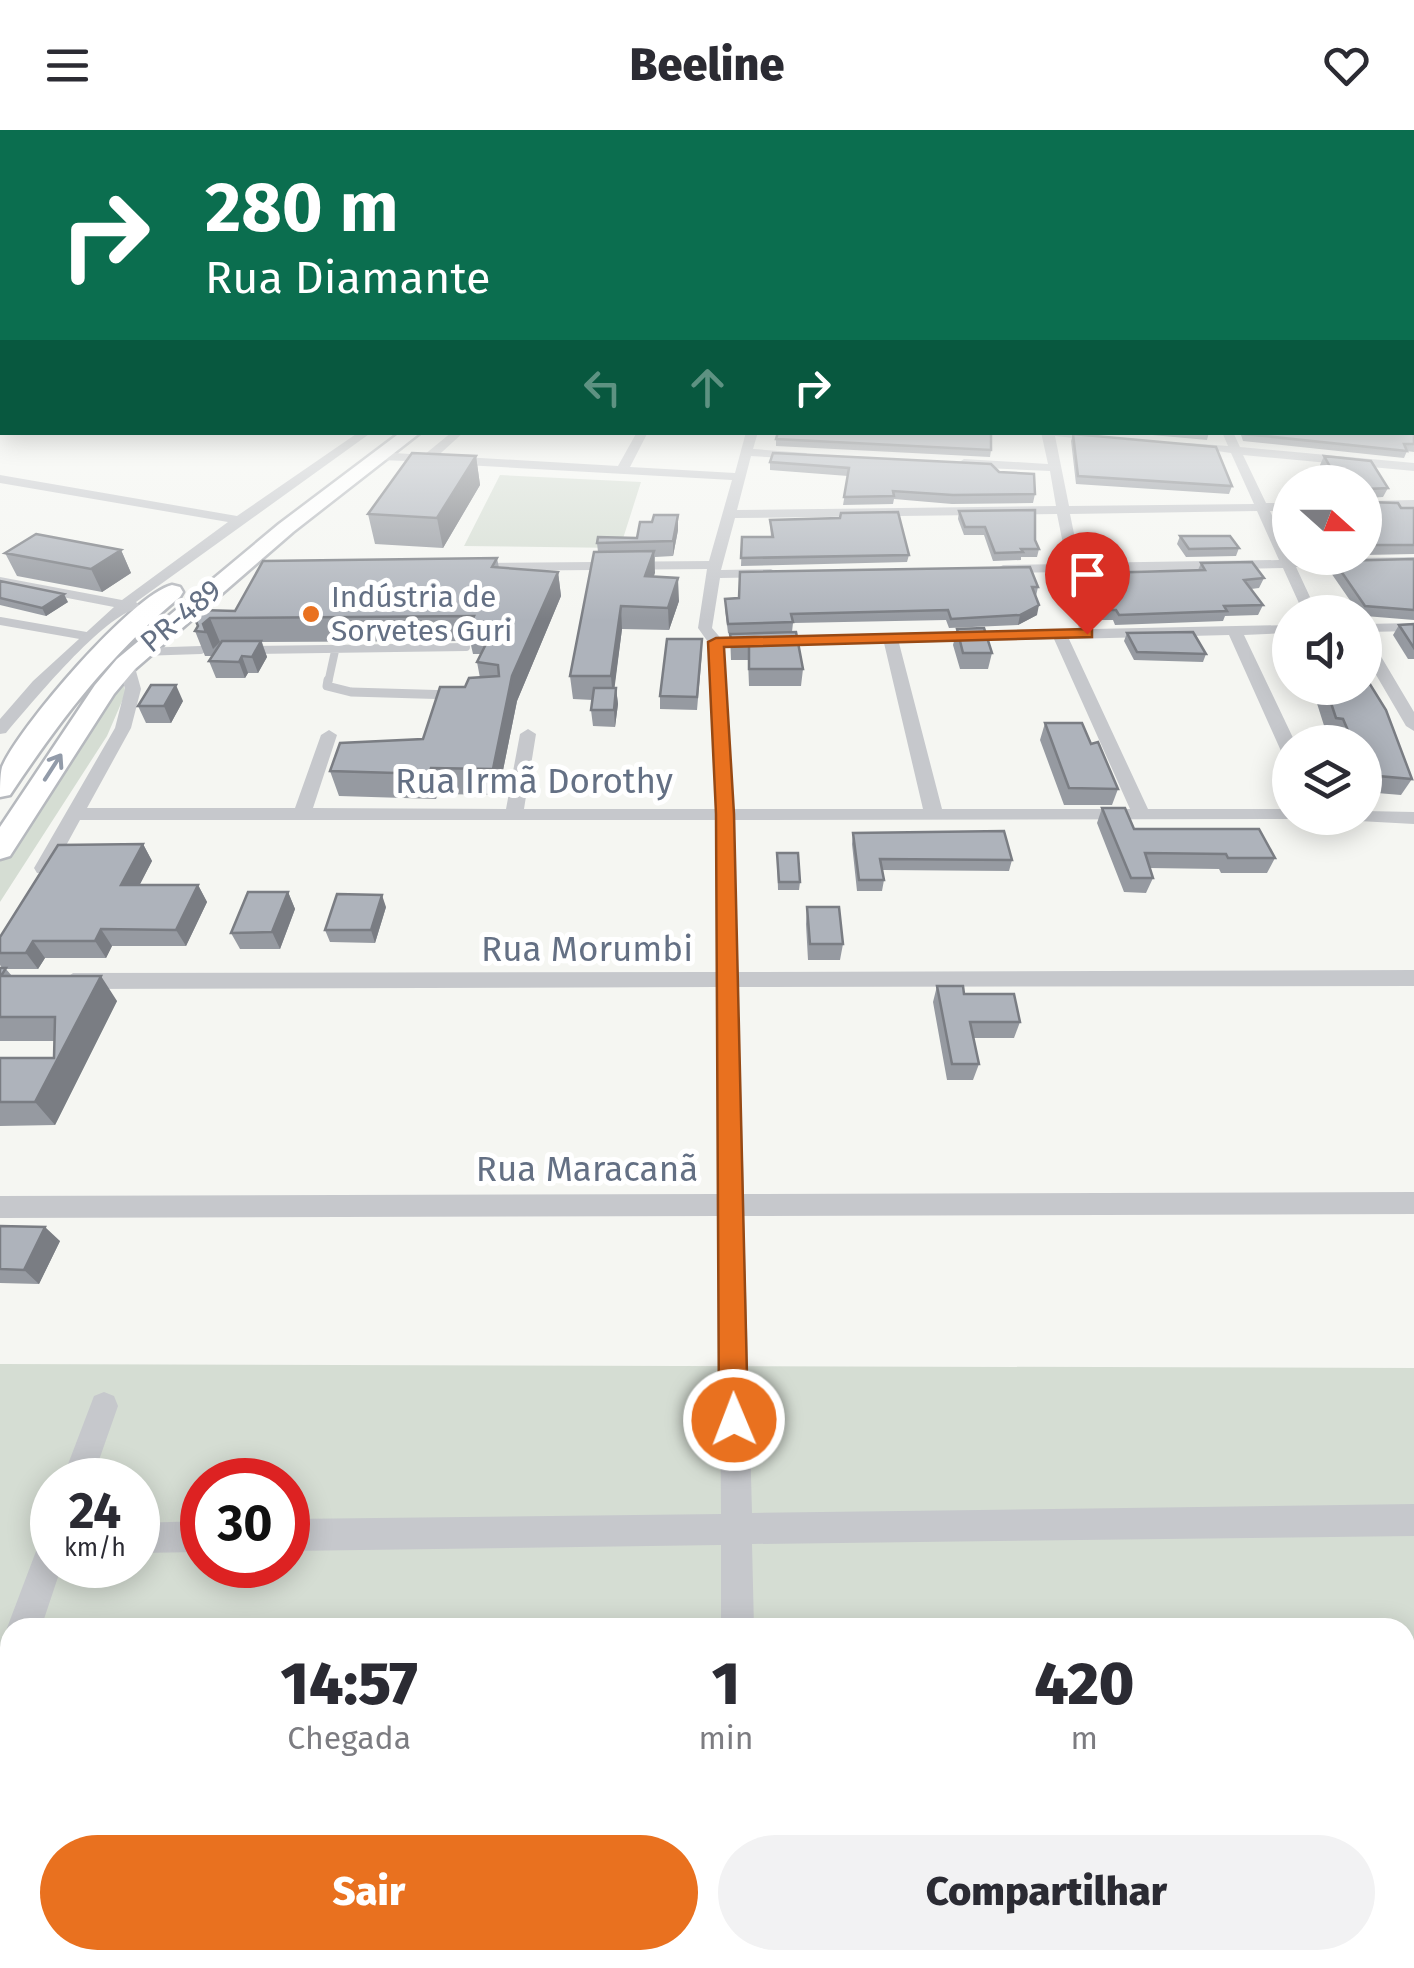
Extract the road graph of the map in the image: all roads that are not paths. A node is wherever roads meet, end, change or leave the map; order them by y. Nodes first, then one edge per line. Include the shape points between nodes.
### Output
1 (344, 449) edge
2 (371, 449) edge
3 (390, 449) edge
4 (438, 449) edge
5 (634, 449) edge
6 (747, 449) edge
7 (1051, 449) edge
8 (1211, 449) edge
9 (1236, 451) junction
10 (746, 452) junction
11 (380, 456) junction
12 (823, 456) edge
13 (427, 458) junction
14 (958, 463) edge
15 (1414, 467) edge
16 (1055, 468) junction
17 (622, 470) junction
18 (738, 477) junction
19 (0, 480) edge
20 (1414, 504) edge
21 (1382, 505) edge
22 (1261, 508) junction
23 (1272, 508) edge
24 (1062, 510) junction
25 (730, 514) junction
26 (242, 522) junction
27 (1272, 533) edge
28 (1414, 561) edge
29 (1382, 562) edge
30 (1272, 564) edge
31 (456, 567) edge
32 (1073, 567) junction
33 (993, 569) edge
34 (714, 570) junction
35 (793, 573) edge
36 (0, 581) edge
37 (123, 606) junction
38 (159, 617) junction
39 (0, 621) edge
40 (1414, 627) edge
41 (1382, 628) edge
42 (1272, 629) edge
43 (1234, 630) junction
44 (1058, 634) junction
45 (1087, 634) junction
46 (86, 636) junction
47 (890, 637) junction
48 (754, 641) edge
49 (466, 647) edge
50 (201, 650) edge
51 (239, 650) edge
52 (334, 651) junction
53 (132, 658) junction
54 (1382, 672) edge
55 (461, 695) edge
56 (1278, 725) edge
57 (1414, 726) edge
58 (0, 729) edge
59 (528, 734) dead end
60 (329, 736) dead end
61 (0, 788) edge
62 (514, 813) junction
63 (78, 814) junction
64 (302, 814) junction
65 (725, 814) junction
66 (934, 814) junction
67 (1141, 814) junction
68 (1272, 815) edge
69 (1382, 817) edge
70 (1414, 818) edge
71 (0, 849) edge
72 (29, 892) edge
73 (1414, 978) edge
74 (59, 981) edge
75 (726, 982) junction
76 (730, 1203) junction
77 (1414, 1203) edge
78 (0, 1207) edge
79 (104, 1406) dead end
80 (85, 1458) edge
81 (1414, 1520) edge
82 (736, 1528) junction
83 (310, 1535) edge
84 (38, 1588) edge
85 (28, 1618) edge
86 (738, 1618) edge

1 - 26 street
2 - 38 main road, PR-489 / PR-489
3 - 11 main road, PR-489 / PR-489
4 - 13 street
5 - 17 street
6 - 10 street
7 - 16 street
8 - 9 street
9 - 15 street
9 - 22 street
10 - 12 street
10 - 18 street
11 - 13 street
11 - 38 main road, PR-489 / PR-489 via 247,569
13 - 17 street
14 - 16 street
16 - 24 street
17 - 18 street
18 - 25 street
19 - 26 street
20 - 21 street
22 - 23 street
22 - 24 street
22 - 27 street
24 - 25 street
24 - 32 street
25 - 34 street
26 - 37 street
28 - 29 street
30 - 32 street
31 - 34 street
32 - 33 street
32 - 45 street
34 - 35 street
34 - 65 street via 706,628 725,642
36 - 37 street
37 - 38 street
37 - 46 street
38 - 53 main road, PR-489 / PR-489
38 - 61 main road, PR-489 / PR-489 via 94,659
39 - 46 lane
40 - 41 street
42 - 43 street
43 - 45 street
43 - 56 street
44 - 45 street
44 - 47 street
44 - 67 street
46 - 58 street
47 - 48 street
47 - 66 street
49 - 52 lane
50 - 53 lane
51 - 52 lane
52 - 55 lane via 327,686
53 - 63 street via 131,708
71 -> 53 main road, PR-489 / PR-489
54 - 57 street
59 - 62 street
60 - 64 street
62 - 64 street, Rua Irmã Dorothy
62 - 65 street, Rua Irmã Dorothy
63 - 64 street, Rua Irmã Dorothy
63 - 72 street
65 - 66 street, Rua Irmã Dorothy
65 - 75 street
66 - 67 street, Rua Irmã Dorothy
67 - 68 street, Rua Irmã Dorothy
69 - 70 street
73 - 75 street, Rua Morumbi
74 - 75 street, Rua Morumbi
75 - 76 street
76 - 77 street, Rua Maracanã
76 - 78 street, Rua Maracanã
76 - 82 street
79 - 80 street
81 - 82 street
82 - 83 street
82 - 86 street
84 - 85 street

